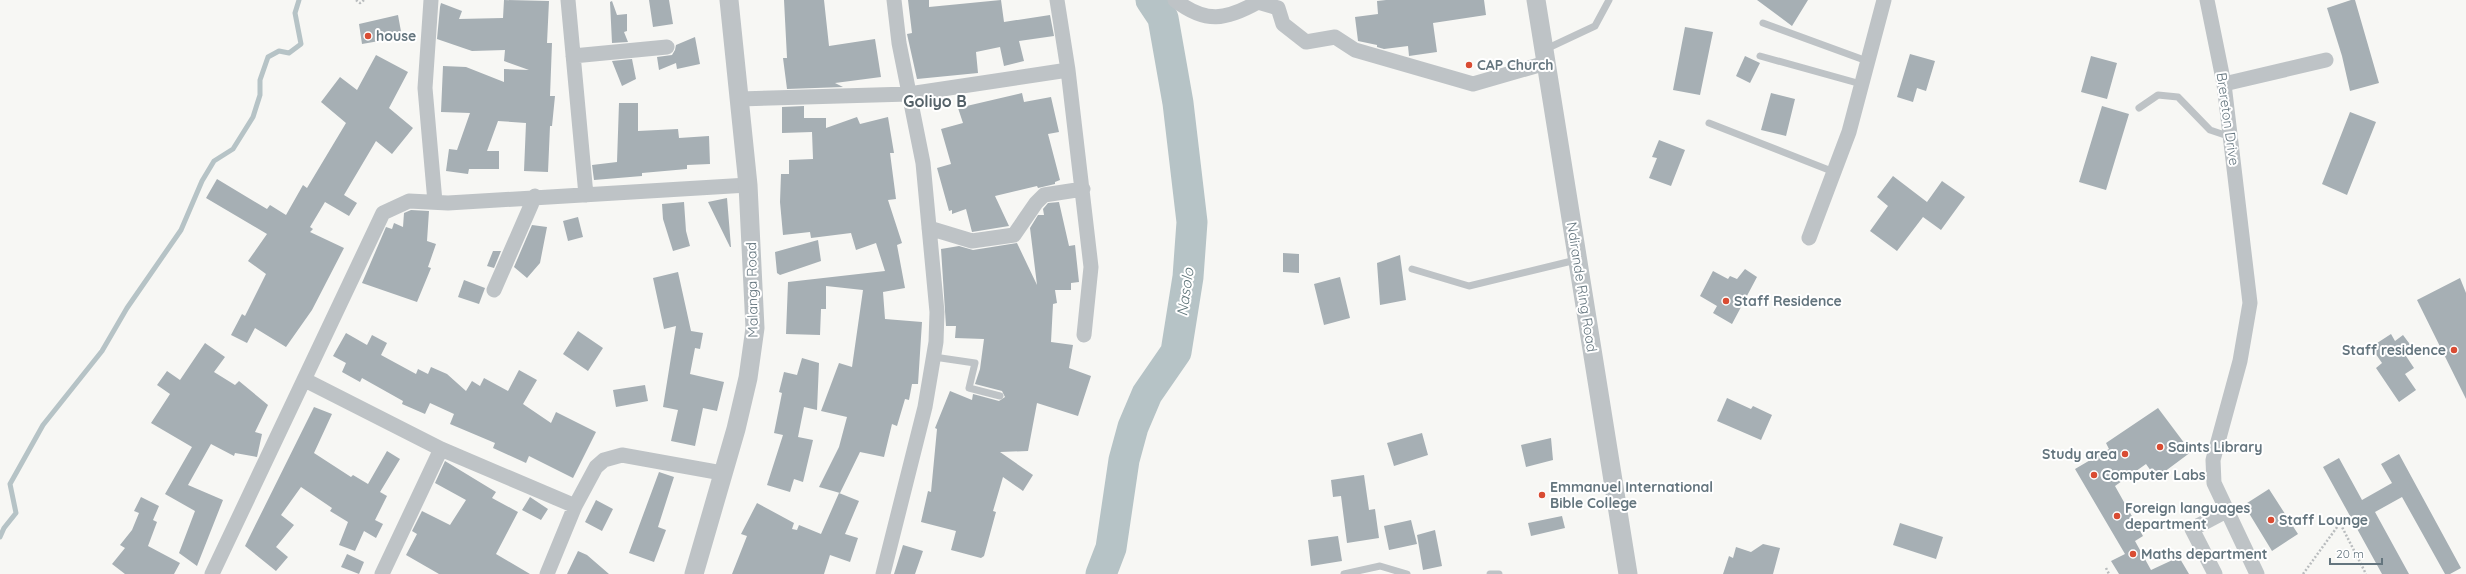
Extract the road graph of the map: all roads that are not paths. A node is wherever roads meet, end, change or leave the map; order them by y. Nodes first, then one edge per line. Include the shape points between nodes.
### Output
1 (430, 0) edge
2 (568, 0) edge
3 (730, 0) edge
4 (894, 0) edge
5 (1057, 0) edge
6 (1175, 0) edge
7 (1536, 0) edge
8 (1609, 0) edge
9 (1884, 0) edge
10 (2207, 0) edge
11 (1763, 23) dead end
12 (667, 47) dead end
13 (573, 56) junction
14 (1760, 56) dead end
15 (1545, 57) junction
16 (2326, 60) dead end
17 (1867, 61) junction
18 (1068, 70) junction
19 (1861, 84) junction
20 (2224, 84) junction
21 (909, 94) junction
22 (739, 99) junction
23 (2139, 108) dead end
24 (1709, 123) dead end
25 (2231, 137) junction
26 (1834, 172) junction
27 (748, 185) junction
28 (1083, 189) junction
29 (535, 196) junction
30 (586, 196) junction
31 (435, 202) junction
32 (929, 228) junction
33 (1809, 238) dead end
34 (1578, 260) junction
35 (1412, 269) dead end
36 (494, 290) dead end
37 (1084, 335) dead end
38 (934, 357) junction
39 (305, 380) junction
40 (1000, 396) dead end
41 (441, 449) junction
42 (722, 473) junction
43 (575, 506) junction
44 (2226, 511) junction
45 (212, 574) edge
46 (382, 574) edge
47 (547, 574) edge
48 (694, 574) edge
49 (883, 574) edge
50 (1344, 574) edge
51 (1407, 574) edge
52 (1490, 574) edge
53 (1499, 574) edge
54 (1628, 574) edge
55 (2215, 574) edge
56 (2258, 574) edge

1 - 31 street via 425,88
2 - 13 street
3 - 22 street, Malanga Road
4 - 21 street
5 - 18 street
6 - 15 street via 1190,12 1213,18 1239,12 1258,2 1278,8 1283,24 1306,42 1335,37 1355,50 1473,84
7 - 15 street, Ndirande Ring Road
8 - 15 lane via 1595,26
9 - 17 street
10 - 20 street, Brereton Drive
11 - 17 lane
12 - 13 street
13 - 30 street
14 - 19 lane
15 - 34 street, Ndirande Ring Road
16 - 20 street
17 - 19 street
18 - 21 street
18 - 28 street
19 - 26 street via 1849,132
20 - 25 street, Brereton Drive
21 - 22 street
21 - 32 street via 923,163
22 - 27 street, Malanga Road
23 - 25 lane via 2158,95 2178,97 2210,130
24 - 26 lane
25 - 44 street, Brereton Drive via 2250,303 2240,361 2213,460 2214,483
26 - 33 street
27 - 30 street
27 - 42 street, Malanga Road via 755,328 748,378
28 - 32 street via 1044,195 1014,234 972,241
28 - 37 street via 1091,267
29 - 30 street
29 - 31 street
29 - 36 street
31 - 39 street via 409,201 383,213
32 - 38 street via 937,312
34 - 35 lane via 1469,286
34 - 54 street, Ndirande Ring Road
38 - 40 lane via 975,363 968,388
38 - 49 street via 925,407
39 - 41 street
39 - 45 street
41 - 43 street
41 - 46 street
42 - 43 street via 622,455 613,457 596,467
42 - 48 street, Malanga Road
43 - 47 street
44 - 55 street via 2192,529
44 - 56 street, Brereton Drive
50 - 51 lane via 1380,566
52 - 53 lane

